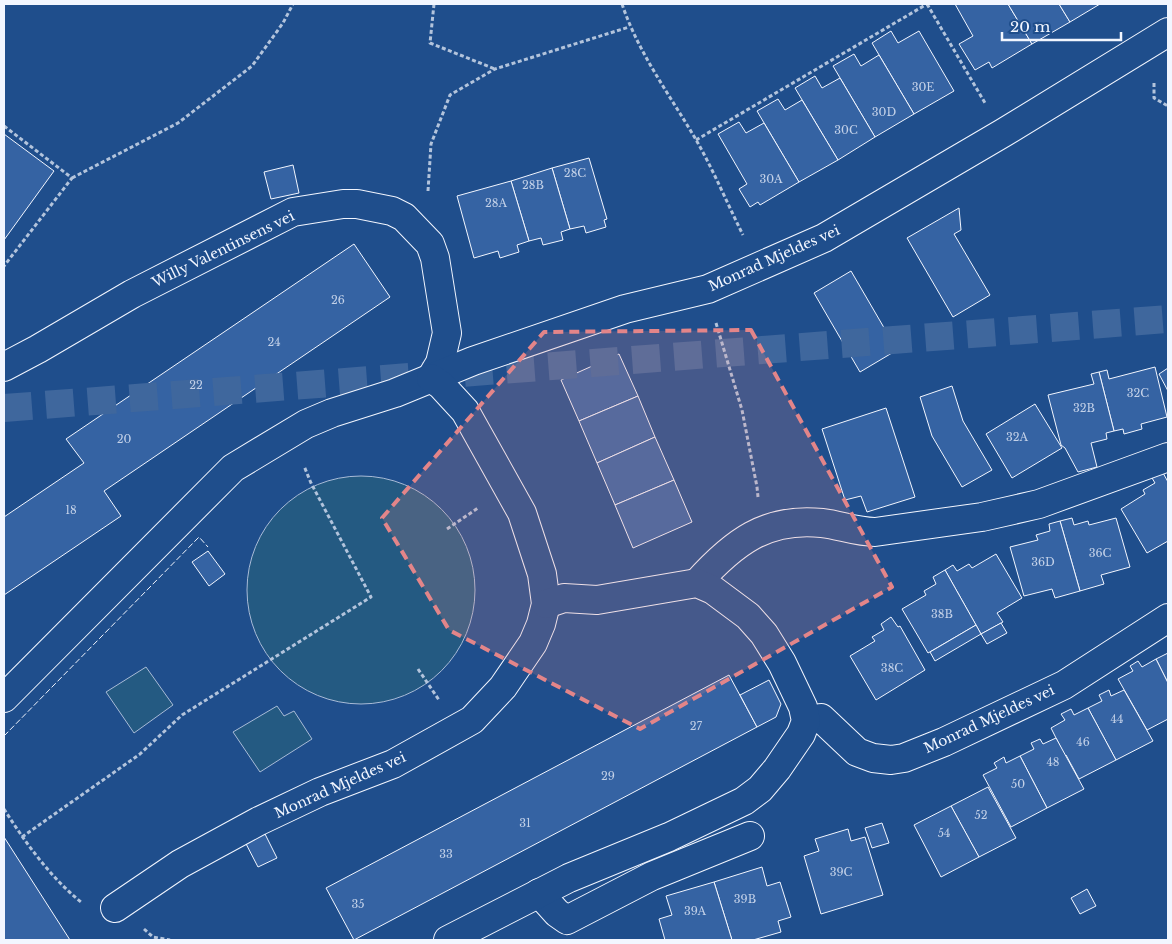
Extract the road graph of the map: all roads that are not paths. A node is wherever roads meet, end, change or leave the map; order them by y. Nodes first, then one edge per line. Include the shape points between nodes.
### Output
1 (1168, 32) edge
2 (4, 367) edge
3 (431, 378) junction
4 (1168, 457) edge
5 (697, 583) junction
6 (546, 604) junction
7 (1168, 618) edge
8 (4, 698) edge
9 (806, 721) junction
10 (750, 836) dead end
11 (539, 893) junction
12 (115, 908) dead end
13 (448, 940) edge

1 - 3 street, Monrad Mjeldes vei via 824,238 708,289 626,309
2 - 3 street, Willy Valentinsens vei via 132,294 293,212 357,204 392,210 404,217 430,244 448,333 440,363
3 - 6 street, Monrad Mjeldes vei via 465,411 522,513 542,574
3 - 8 street, Monrad Mjeldes vei via 332,412 233,468
4 - 5 street via 1039,504 982,517 874,532 794,521 771,526 752,534 710,568
5 - 6 street via 597,600 564,598
5 - 9 street via 713,590 748,616 764,634 782,662
6 - 12 street, Monrad Mjeldes vei via 533,643 503,688 472,720 393,764 320,792 260,820 180,864
7 - 9 street, Monrad Mjeldes vei via 1064,685 904,758 872,758 857,752 821,718
9 - 11 street via 777,769 760,789 744,801
10 - 11 street via 652,876 567,920
11 - 13 street

